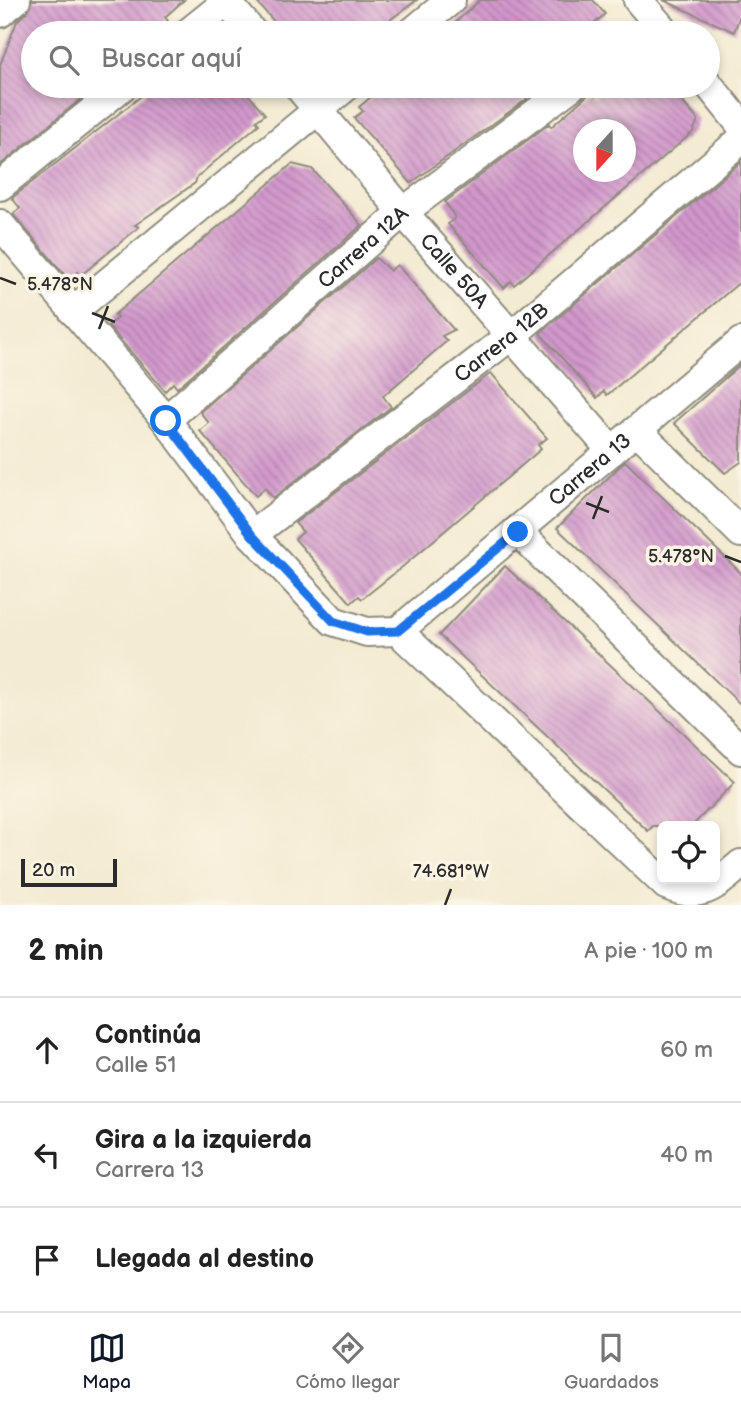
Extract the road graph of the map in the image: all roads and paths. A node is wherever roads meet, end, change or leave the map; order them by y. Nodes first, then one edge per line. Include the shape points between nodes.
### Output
1 (16, 0) edge
2 (451, 0) edge
3 (638, 0) edge
4 (227, 1) edge
5 (0, 13) edge
6 (203, 21) edge
7 (243, 21) edge
8 (426, 21) edge
9 (657, 21) edge
10 (108, 98) edge
11 (308, 98) edge
12 (332, 98) edge
13 (556, 98) edge
14 (719, 98) edge
15 (318, 110) junction
16 (741, 125) edge
17 (741, 140) edge
18 (0, 186) edge
19 (403, 212) junction
20 (0, 224) edge
21 (73, 312) junction
22 (512, 335) junction
23 (741, 342) edge
24 (166, 421) junction
25 (638, 431) junction
26 (612, 451) junction
27 (518, 532) junction
28 (741, 533) edge
29 (252, 535) junction
30 (398, 631) junction
31 (741, 750) edge
32 (741, 864) edge

1 - 5 street
2 - 8 street
3 - 9 street
4 - 6 street
4 - 7 street
10 - 18 street
11 - 15 street, Calle 50A
12 - 15 street
13 - 19 street, Carrera 12A
14 - 16 street
15 - 19 street, Calle 50A
15 - 21 street
17 - 22 street, Carrera 12B
19 - 22 street, Calle 50A
19 - 24 street, Carrera 12A
20 - 21 street
21 - 24 street
22 - 26 street, Calle 50A
22 - 29 street, Carrera 12B
23 - 25 street, Carrera 13
24 - 29 street
25 - 26 street, Carrera 13
25 - 28 street
26 - 27 street, Carrera 13
27 - 30 street, Carrera 13
27 - 31 street
29 - 30 street via 333,621 367,632
30 - 32 street via 666,885 684,893 711,890

